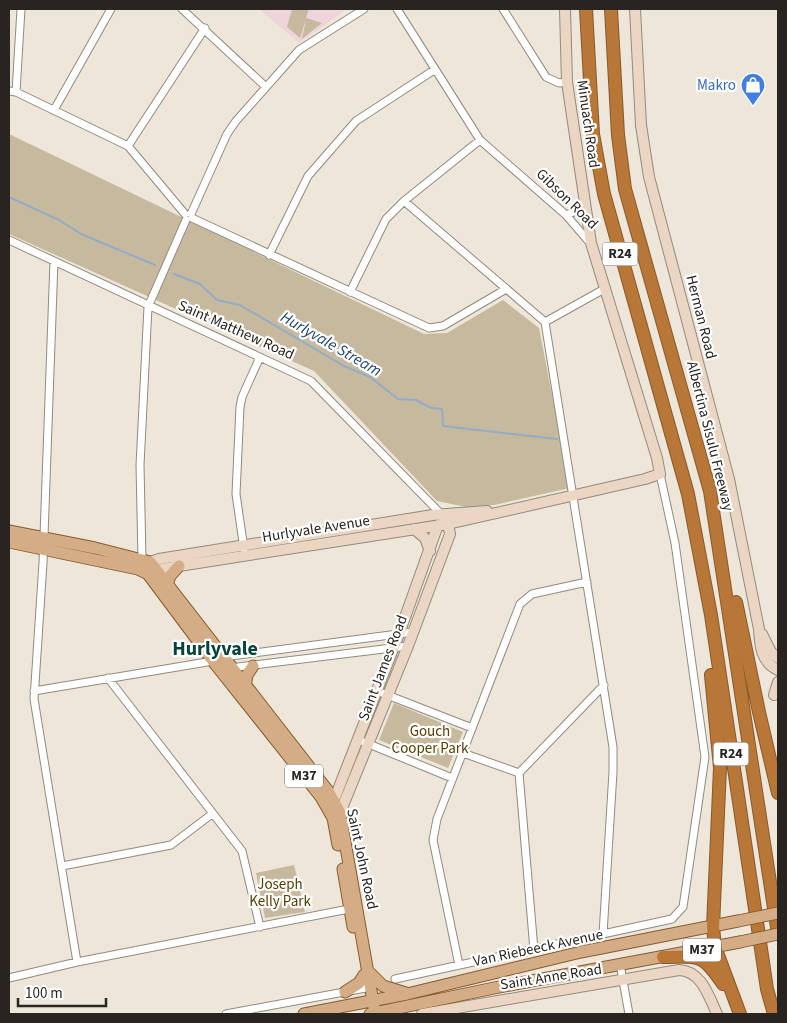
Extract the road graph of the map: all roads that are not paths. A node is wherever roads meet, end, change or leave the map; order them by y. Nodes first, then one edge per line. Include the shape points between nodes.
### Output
1 (21, 9) edge
2 (112, 9) edge
3 (182, 9) edge
4 (364, 9) edge
5 (397, 9) edge
6 (503, 9) edge
7 (565, 9) edge
8 (586, 9) edge
9 (611, 9) edge
10 (635, 9) edge
11 (205, 28) junction
12 (434, 70) junction
13 (567, 82) junction
14 (266, 87) junction
15 (12, 91) edge
16 (54, 110) junction
17 (480, 140) junction
18 (128, 146) junction
19 (404, 201) junction
20 (584, 208) junction
21 (566, 215) junction
22 (188, 217) junction
23 (9, 240) edge
24 (591, 243) junction
25 (269, 255) junction
26 (54, 261) junction
27 (606, 288) junction
28 (506, 289) junction
29 (350, 292) junction
30 (148, 306) junction
31 (545, 322) junction
32 (260, 357) junction
33 (660, 474) junction
34 (710, 492) junction
35 (688, 494) junction
36 (573, 496) junction
37 (500, 511) junction
38 (437, 514) junction
39 (445, 528) junction
40 (414, 530) junction
41 (9, 531) edge
42 (9, 542) edge
43 (42, 544) junction
44 (244, 550) junction
45 (430, 551) junction
46 (120, 566) junction
47 (179, 566) junction
48 (148, 568) junction
49 (587, 582) junction
50 (164, 588) junction
51 (759, 629) junction
52 (413, 632) junction
53 (399, 634) junction
54 (766, 642) junction
55 (304, 646) junction
56 (408, 646) junction
57 (394, 648) junction
58 (778, 648) edge
59 (778, 658) edge
60 (215, 660) junction
61 (305, 660) junction
62 (253, 666) junction
63 (230, 668) junction
64 (778, 670) edge
65 (108, 678) junction
66 (778, 682) edge
67 (604, 685) junction
68 (245, 687) junction
69 (34, 691) junction
70 (377, 691) junction
71 (389, 695) junction
72 (774, 695) dead end
73 (472, 728) junction
74 (358, 740) junction
75 (369, 744) junction
76 (463, 752) junction
77 (519, 773) junction
78 (452, 778) junction
79 (778, 793) edge
80 (331, 803) junction
81 (212, 814) junction
82 (336, 816) junction
83 (62, 866) junction
84 (354, 908) junction
85 (778, 913) edge
86 (260, 927) junction
87 (713, 927) junction
88 (603, 934) junction
89 (778, 934) edge
90 (715, 947) junction
91 (534, 950) junction
92 (663, 957) junction
93 (77, 962) junction
94 (620, 964) junction
95 (459, 965) junction
96 (366, 973) junction
97 (9, 978) edge
98 (395, 979) dead end
99 (624, 980) junction
100 (368, 987) junction
101 (494, 988) junction
102 (345, 992) junction
103 (407, 994) junction
104 (371, 1001) junction
105 (496, 1001) junction
106 (738, 1009) edge
107 (226, 1014) edge
108 (304, 1014) edge
109 (372, 1014) edge
110 (422, 1014) edge
111 (629, 1014) edge
112 (717, 1014) edge
113 (774, 1014) edge

1 - 15 street
2 - 16 street
3 - 11 street
4 - 14 street via 302,47
5 - 12 street, Gibson Road
6 - 13 street via 546,77 554,82
7 - 13 street, Minuach Road
8 - 35 highway, R24 via 593,134 604,194
9 - 34 highway, Albertina Sisulu Freeway / R24 via 618,135 626,189
10 - 51 street, Herman Road via 641,125 649,177 729,479
11 - 14 street
11 - 18 street
12 - 17 street, Gibson Road
12 - 25 street via 356,121 308,176
13 - 20 street, Minuach Road
14 - 22 street via 230,130
15 - 16 street
16 - 18 street
17 - 19 street
17 - 21 street, Gibson Road
18 - 22 street
19 - 28 street
19 - 29 street via 381,226
20 - 21 street
20 - 24 street, Minuach Road
21 - 24 street, Gibson Road
22 - 25 street
22 - 30 street
23 - 26 street, Saint Matthew Road
24 - 27 street, Gibson Road
25 - 29 street
26 - 30 street, Saint Matthew Road
26 - 43 street
27 - 31 street
27 - 33 street, Gibson Road
28 - 29 street via 433,329
28 - 31 street
30 - 32 street, Saint Matthew Road
30 - 48 street via 140,464
31 - 36 street
32 - 38 street, Saint Matthew Road via 305,377 318,387 419,491
32 - 44 street via 240,407 236,494
33 - 36 street, Hurlyvale Avenue
33 - 88 street via 674,543 705,757 685,902 680,912 672,918
34 - 79 highway via 721,527 758,712
34 - 89 highway, Albertina Sisulu Freeway / R24
35 - 87 highway via 719,746
35 - 113 highway, R24 via 711,615
36 - 37 street, Hurlyvale Avenue
36 - 49 street
37 - 38 street, Hurlyvale Avenue
37 - 39 street, Hurlyvale Avenue via 459,521
38 - 39 street, Saint Matthew Road
38 - 44 street, Hurlyvale Avenue
39 - 40 street, Hurlyvale Avenue
39 - 45 street, Saint James Road
39 - 52 street, Saint James Road
40 - 44 street, Hurlyvale Avenue
40 - 45 street via 425,538
41 - 43 main road, Hurlyvale Avenue
42 - 43 main road, Hurlyvale Avenue
43 - 46 main road, Hurlyvale Avenue
43 - 48 main road, Hurlyvale Avenue
43 - 69 street
44 - 47 street, Hurlyvale Avenue
44 - 48 street, Hurlyvale Avenue
45 - 53 street, Saint James Road
46 - 48 main road, Hurlyvale Avenue
46 - 50 main road
47 - 48 street, Hurlyvale Avenue
47 - 50 main road
48 - 50 main road, Saint John Road / M37
49 - 67 street
49 - 73 street via 532,594 520,604
50 - 60 main road, Saint John Road / M37
51 - 54 street, Herman Road
51 - 64 street, Herman Road via 763,656 771,667
52 - 53 street
52 - 56 street, Saint James Road
53 - 55 street
53 - 57 street, Saint James Road
54 - 58 street
54 - 59 street, Herman Road
55 - 60 street
55 - 61 street
56 - 57 street
56 - 71 street, Saint James Road
57 - 61 street
57 - 70 street, Saint James Road
60 - 63 main road, Saint John Road / M37
60 - 65 street
60 - 80 main road, Saint John Road / M37
61 - 62 street
62 - 63 street
62 - 68 main road
63 - 68 main road, Saint John Road / M37
65 - 69 street
65 - 81 street
66 - 72 street
67 - 77 street
67 - 88 street via 614,761
68 - 80 main road, Saint John Road / M37
69 - 83 street via 34,707
70 - 71 street
70 - 74 street, Saint James Road
71 - 73 street
71 - 75 street, Saint James Road
73 - 76 street
74 - 75 street
74 - 80 street, Saint James Road
75 - 78 street
75 - 82 street, Saint James Road
76 - 77 street
76 - 78 street
77 - 91 street
78 - 95 street via 433,840
80 - 82 main road, Saint John Road / M37
81 - 83 street via 171,845
81 - 86 street via 244,853
82 - 84 main road, Saint John Road / M37
83 - 93 street
84 - 86 street
84 - 96 main road, Saint John Road / M37
85 - 87 main road, Van Riebeeck Avenue / M37, bridge
86 - 93 street
87 - 90 highway
87 - 103 main road, Van Riebeeck Avenue / M37 via 581,952
88 - 91 street
89 - 90 main road, Van Riebeeck Avenue / M37, bridge
90 - 92 main road, Van Riebeeck Avenue / M37
90 - 106 highway
91 - 95 street
92 - 94 main road, Van Riebeeck Avenue / M37
92 - 106 highway via 704,959
93 - 97 street
94 - 99 street
94 - 101 main road, Van Riebeeck Avenue / M37
95 - 98 street
96 - 100 main road, Saint John Road / M37
96 - 102 main road via 356,986
96 - 103 main road via 380,984
99 - 105 street, Saint Anne Road
99 - 111 street
99 - 112 street, Saint Anne Road via 685,970 700,980
100 - 102 street
100 - 104 main road, Saint John Road / M37
101 - 105 street
101 - 109 main road, Van Riebeeck Avenue / M37
102 - 107 street
103 - 104 main road, Van Riebeeck Avenue / M37
104 - 108 main road, Van Riebeeck Avenue / M37
104 - 109 main road, Saint John Road / M37
105 - 110 street, Saint Anne Road

